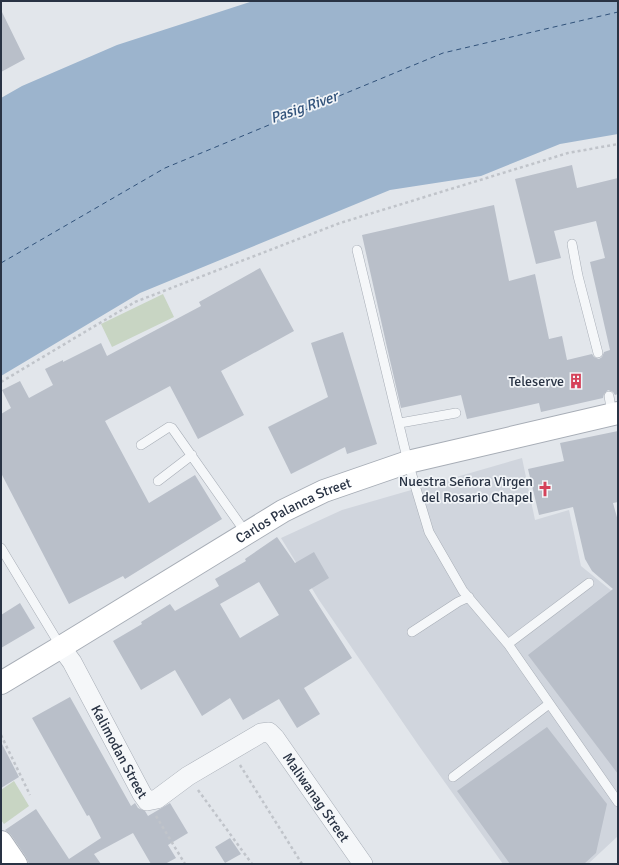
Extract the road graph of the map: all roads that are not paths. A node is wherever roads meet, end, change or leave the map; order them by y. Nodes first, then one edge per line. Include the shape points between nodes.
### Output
1 (572, 244) dead end
2 (357, 250) dead end
3 (598, 353) dead end
4 (613, 408) edge
5 (456, 413) dead end
6 (400, 423) junction
7 (141, 445) dead end
8 (192, 455) junction
9 (408, 462) junction
10 (158, 481) dead end
11 (246, 533) junction
12 (1, 548) edge
13 (589, 583) dead end
14 (468, 597) junction
15 (412, 632) dead end
16 (508, 644) junction
17 (67, 655) junction
18 (1, 683) edge
19 (550, 704) junction
20 (269, 732) joint
21 (453, 777) dead end
22 (618, 802) edge
23 (1, 842) edge
24 (16, 864) edge
25 (363, 864) edge

1 - 3 lane
2 - 6 lane
4 - 9 street, Carlos Palanca Street
5 - 6 lane
6 - 9 lane
7 - 8 lane via 170,427
8 - 10 lane
8 - 11 lane
9 - 11 street, Carlos Palanca Street via 324,491
9 - 14 lane via 429,532
11 - 17 street, Carlos Palanca Street
12 - 17 lane
13 - 16 lane
14 - 15 lane
14 - 16 lane
16 - 19 lane
17 - 18 street, Carlos Palanca Street
17 - 20 street, Kalimodan Street via 147,801 157,799 188,776 261,734
19 - 21 lane
19 - 22 lane
20 - 25 street, Maliwanag Street
23 - 24 street

